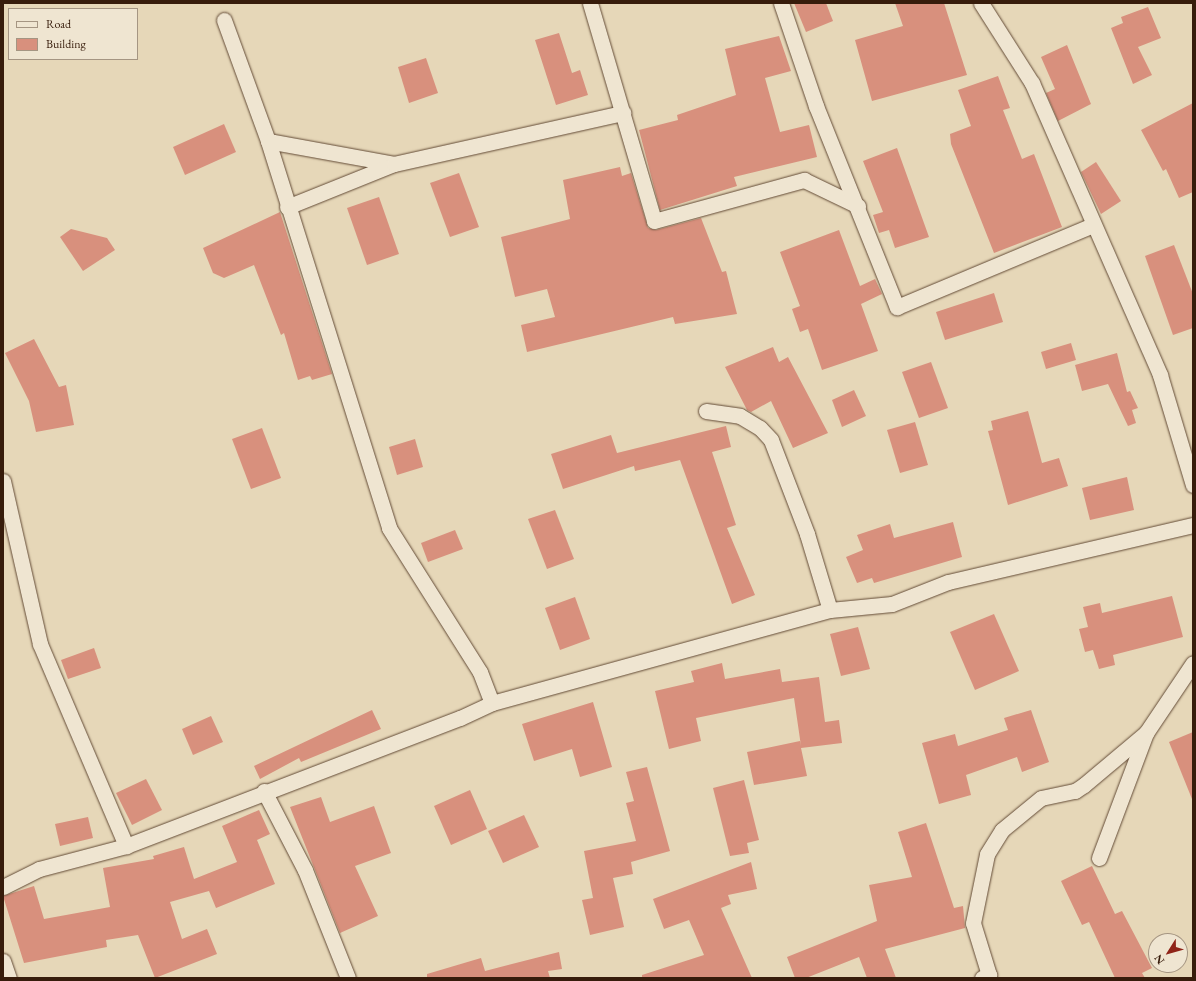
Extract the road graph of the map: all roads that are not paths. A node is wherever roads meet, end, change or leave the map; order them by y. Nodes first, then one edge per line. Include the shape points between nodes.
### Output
1 (590, 3) edge
2 (781, 3) edge
3 (981, 3) edge
4 (224, 20) dead end
5 (623, 112) junction
6 (268, 141) junction
7 (394, 164) junction
8 (858, 206) junction
9 (287, 207) junction
10 (1093, 225) junction
11 (706, 411) dead end
12 (3, 481) edge
13 (1193, 485) edge
14 (1193, 525) edge
15 (830, 610) junction
16 (1193, 663) edge
17 (492, 703) junction
18 (1146, 733) junction
19 (264, 791) junction
20 (126, 846) junction
21 (1099, 858) dead end
22 (3, 887) edge
23 (3, 961) edge
24 (9, 978) edge
25 (348, 978) edge
26 (982, 978) edge

1 - 5 street
2 - 8 street via 816,106
3 - 10 street via 1032,83
4 - 6 street
5 - 7 street
5 - 8 street via 654,222 804,180
6 - 7 street
6 - 9 street
7 - 9 street
8 - 10 street via 897,307
9 - 17 street via 345,380 389,528 480,672
10 - 13 street via 1160,375
11 - 15 street via 740,416 760,428 771,440 808,534
12 - 20 street via 40,644
14 - 15 street via 948,582 892,604
15 - 17 street
16 - 18 street
17 - 19 street via 460,718
18 - 21 street
18 - 26 street via 1084,785 1075,791 1041,798 1002,830 987,854 973,923 990,975
19 - 20 street
19 - 25 street via 305,870
20 - 22 street via 39,869
23 - 24 street

